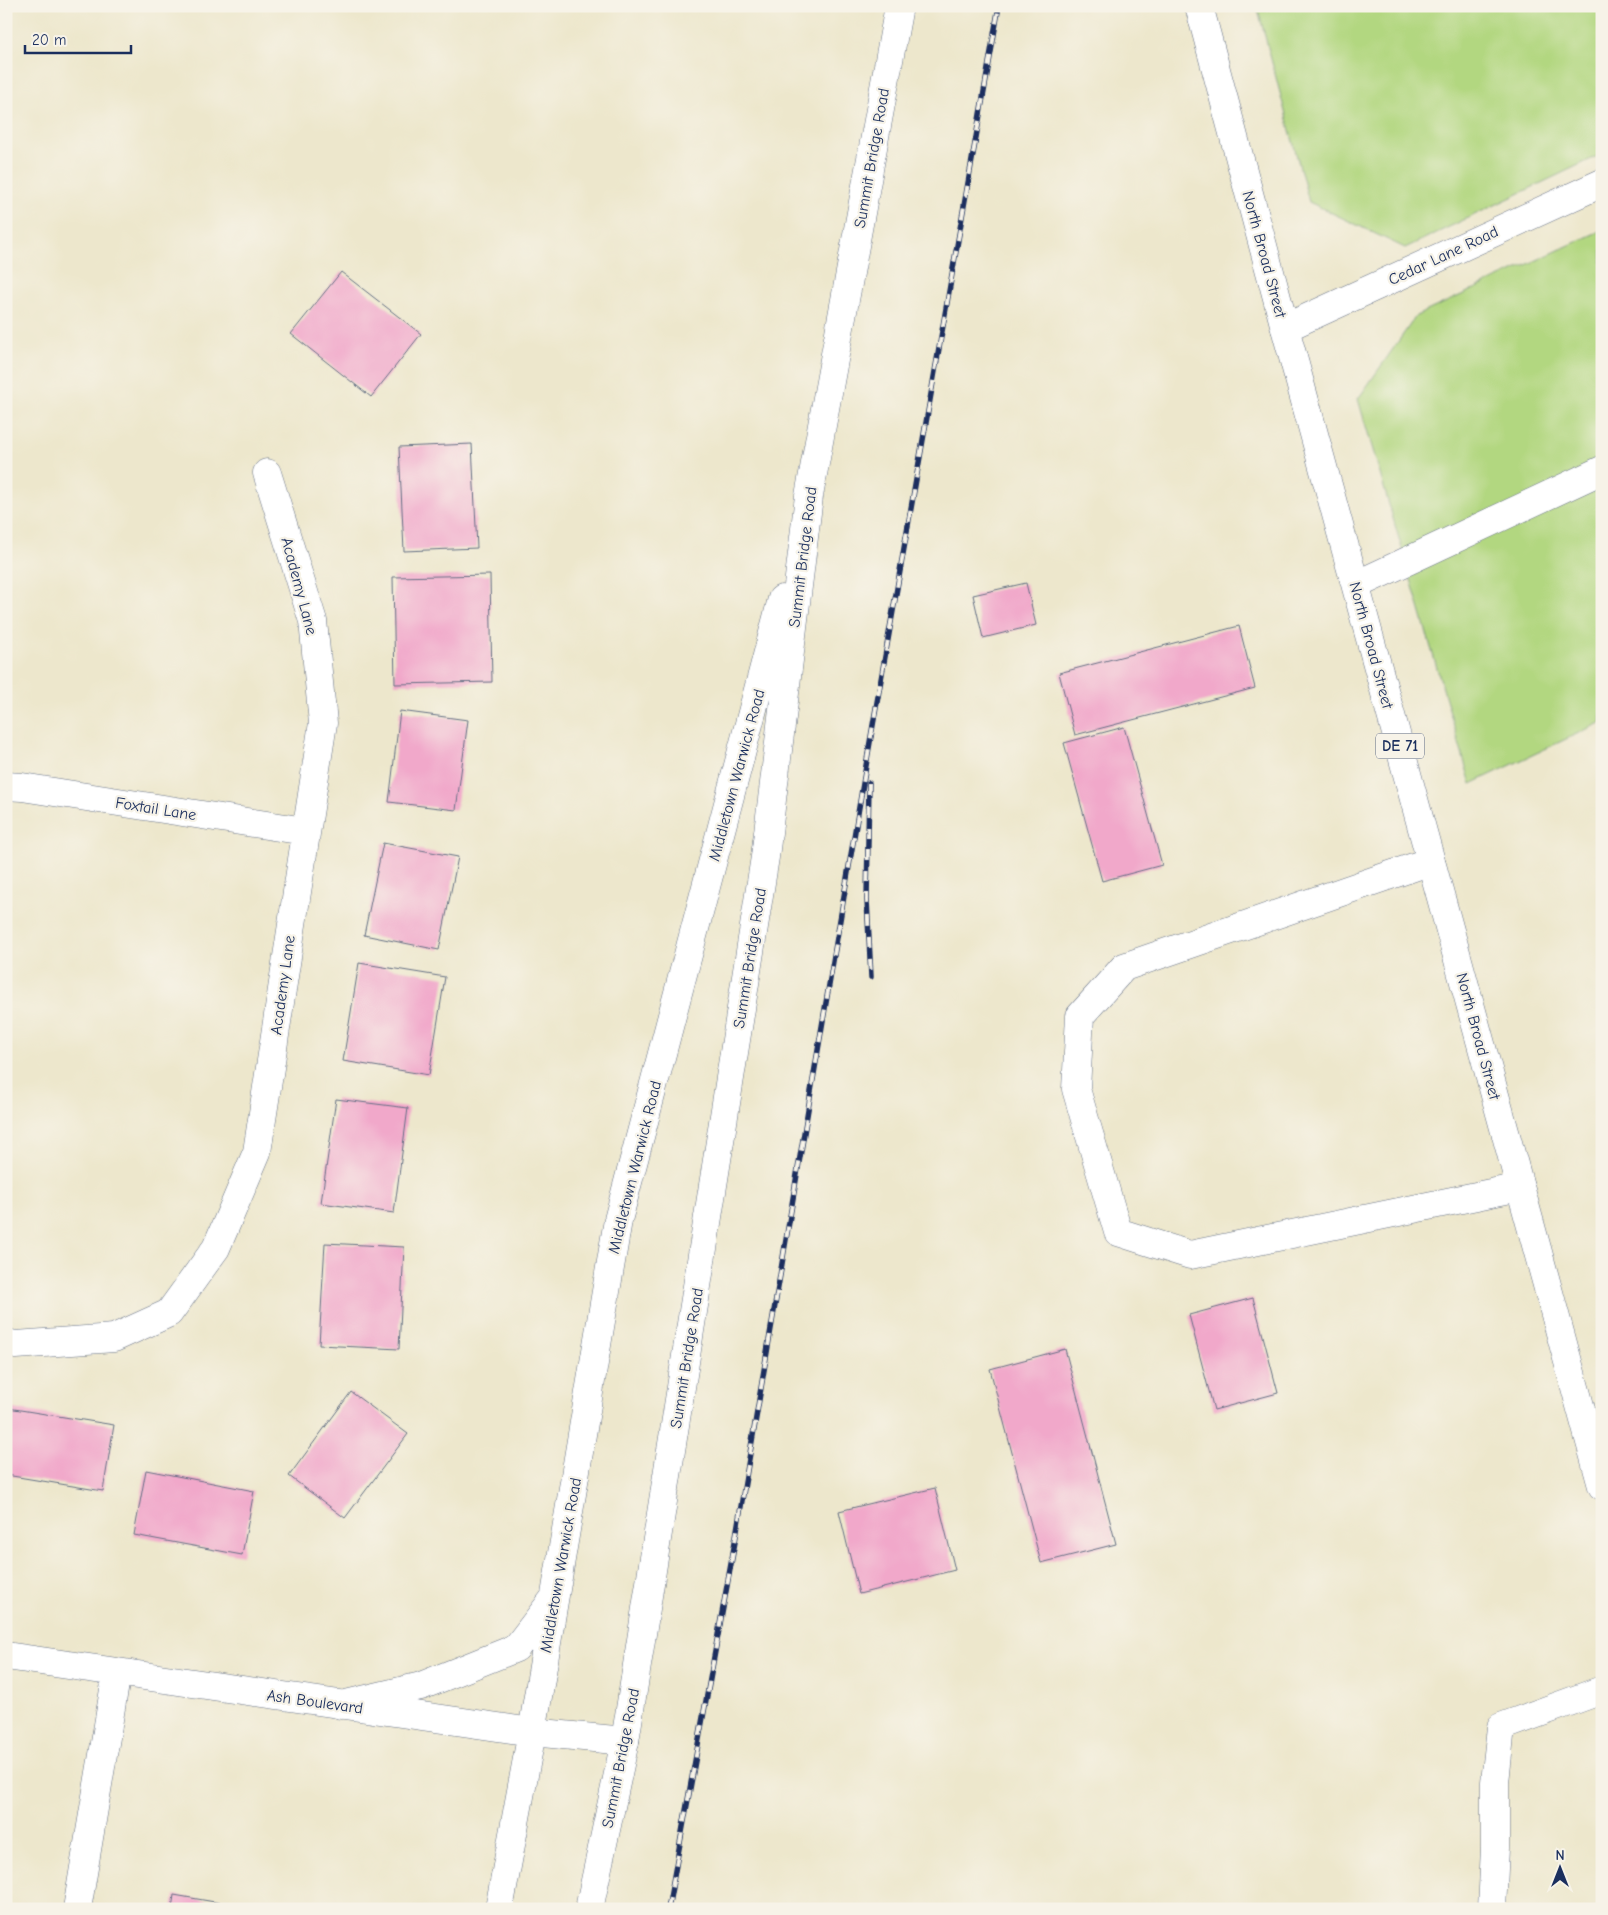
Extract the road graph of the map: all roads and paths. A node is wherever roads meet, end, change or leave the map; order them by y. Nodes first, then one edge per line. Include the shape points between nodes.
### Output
1 (899, 6) edge
2 (1199, 6) edge
3 (1602, 183) edge
4 (1285, 328) junction
5 (1602, 470) edge
6 (267, 473) dead end
7 (810, 496) junction
8 (1356, 586) junction
9 (6, 786) edge
10 (305, 831) junction
11 (1431, 862) junction
12 (1520, 1187) junction
13 (6, 1343) edge
14 (1598, 1460) edge
15 (1602, 1486) edge
16 (555, 1598) junction
17 (6, 1656) edge
18 (117, 1672) junction
19 (1602, 1690) edge
20 (340, 1705) junction
21 (532, 1732) junction
22 (625, 1741) junction
23 (77, 1909) edge
24 (500, 1909) edge
25 (589, 1909) edge
26 (1492, 1909) edge

1 - 7 main road, Summit Bridge Road
2 - 4 main road, North Broad Street / DE 71
3 - 4 main road, Cedar Lane Road
4 - 8 main road, North Broad Street / DE 71
5 - 8 main road
6 - 10 main road, Academy Lane via 313,621 323,723
7 - 16 main road, Middletown Warwick Road via 618,1220
7 - 22 main road, Summit Bridge Road via 765,857
8 - 11 main road, North Broad Street / DE 71
9 - 10 main road, Foxtail Lane
10 - 13 main road, Academy Lane via 257,1152 216,1248 169,1313 114,1338
11 - 12 main road, North Broad Street / DE 71
11 - 12 main road via 1124,967 1080,1016 1076,1089 1118,1232 1190,1255
12 - 14 main road, North Broad Street / DE 71
14 - 15 main road, North Broad Street / DE 71
16 - 20 main road via 516,1648 421,1686
16 - 21 main road, Middletown Warwick Road
17 - 18 main road, Ash Boulevard
18 - 20 main road, Ash Boulevard
18 - 23 main road
19 - 26 main road via 1501,1726 1495,1782
20 - 21 main road, Ash Boulevard
21 - 22 main road, Ash Boulevard
21 - 24 main road, Middletown Warwick Road
22 - 25 main road, Summit Bridge Road

